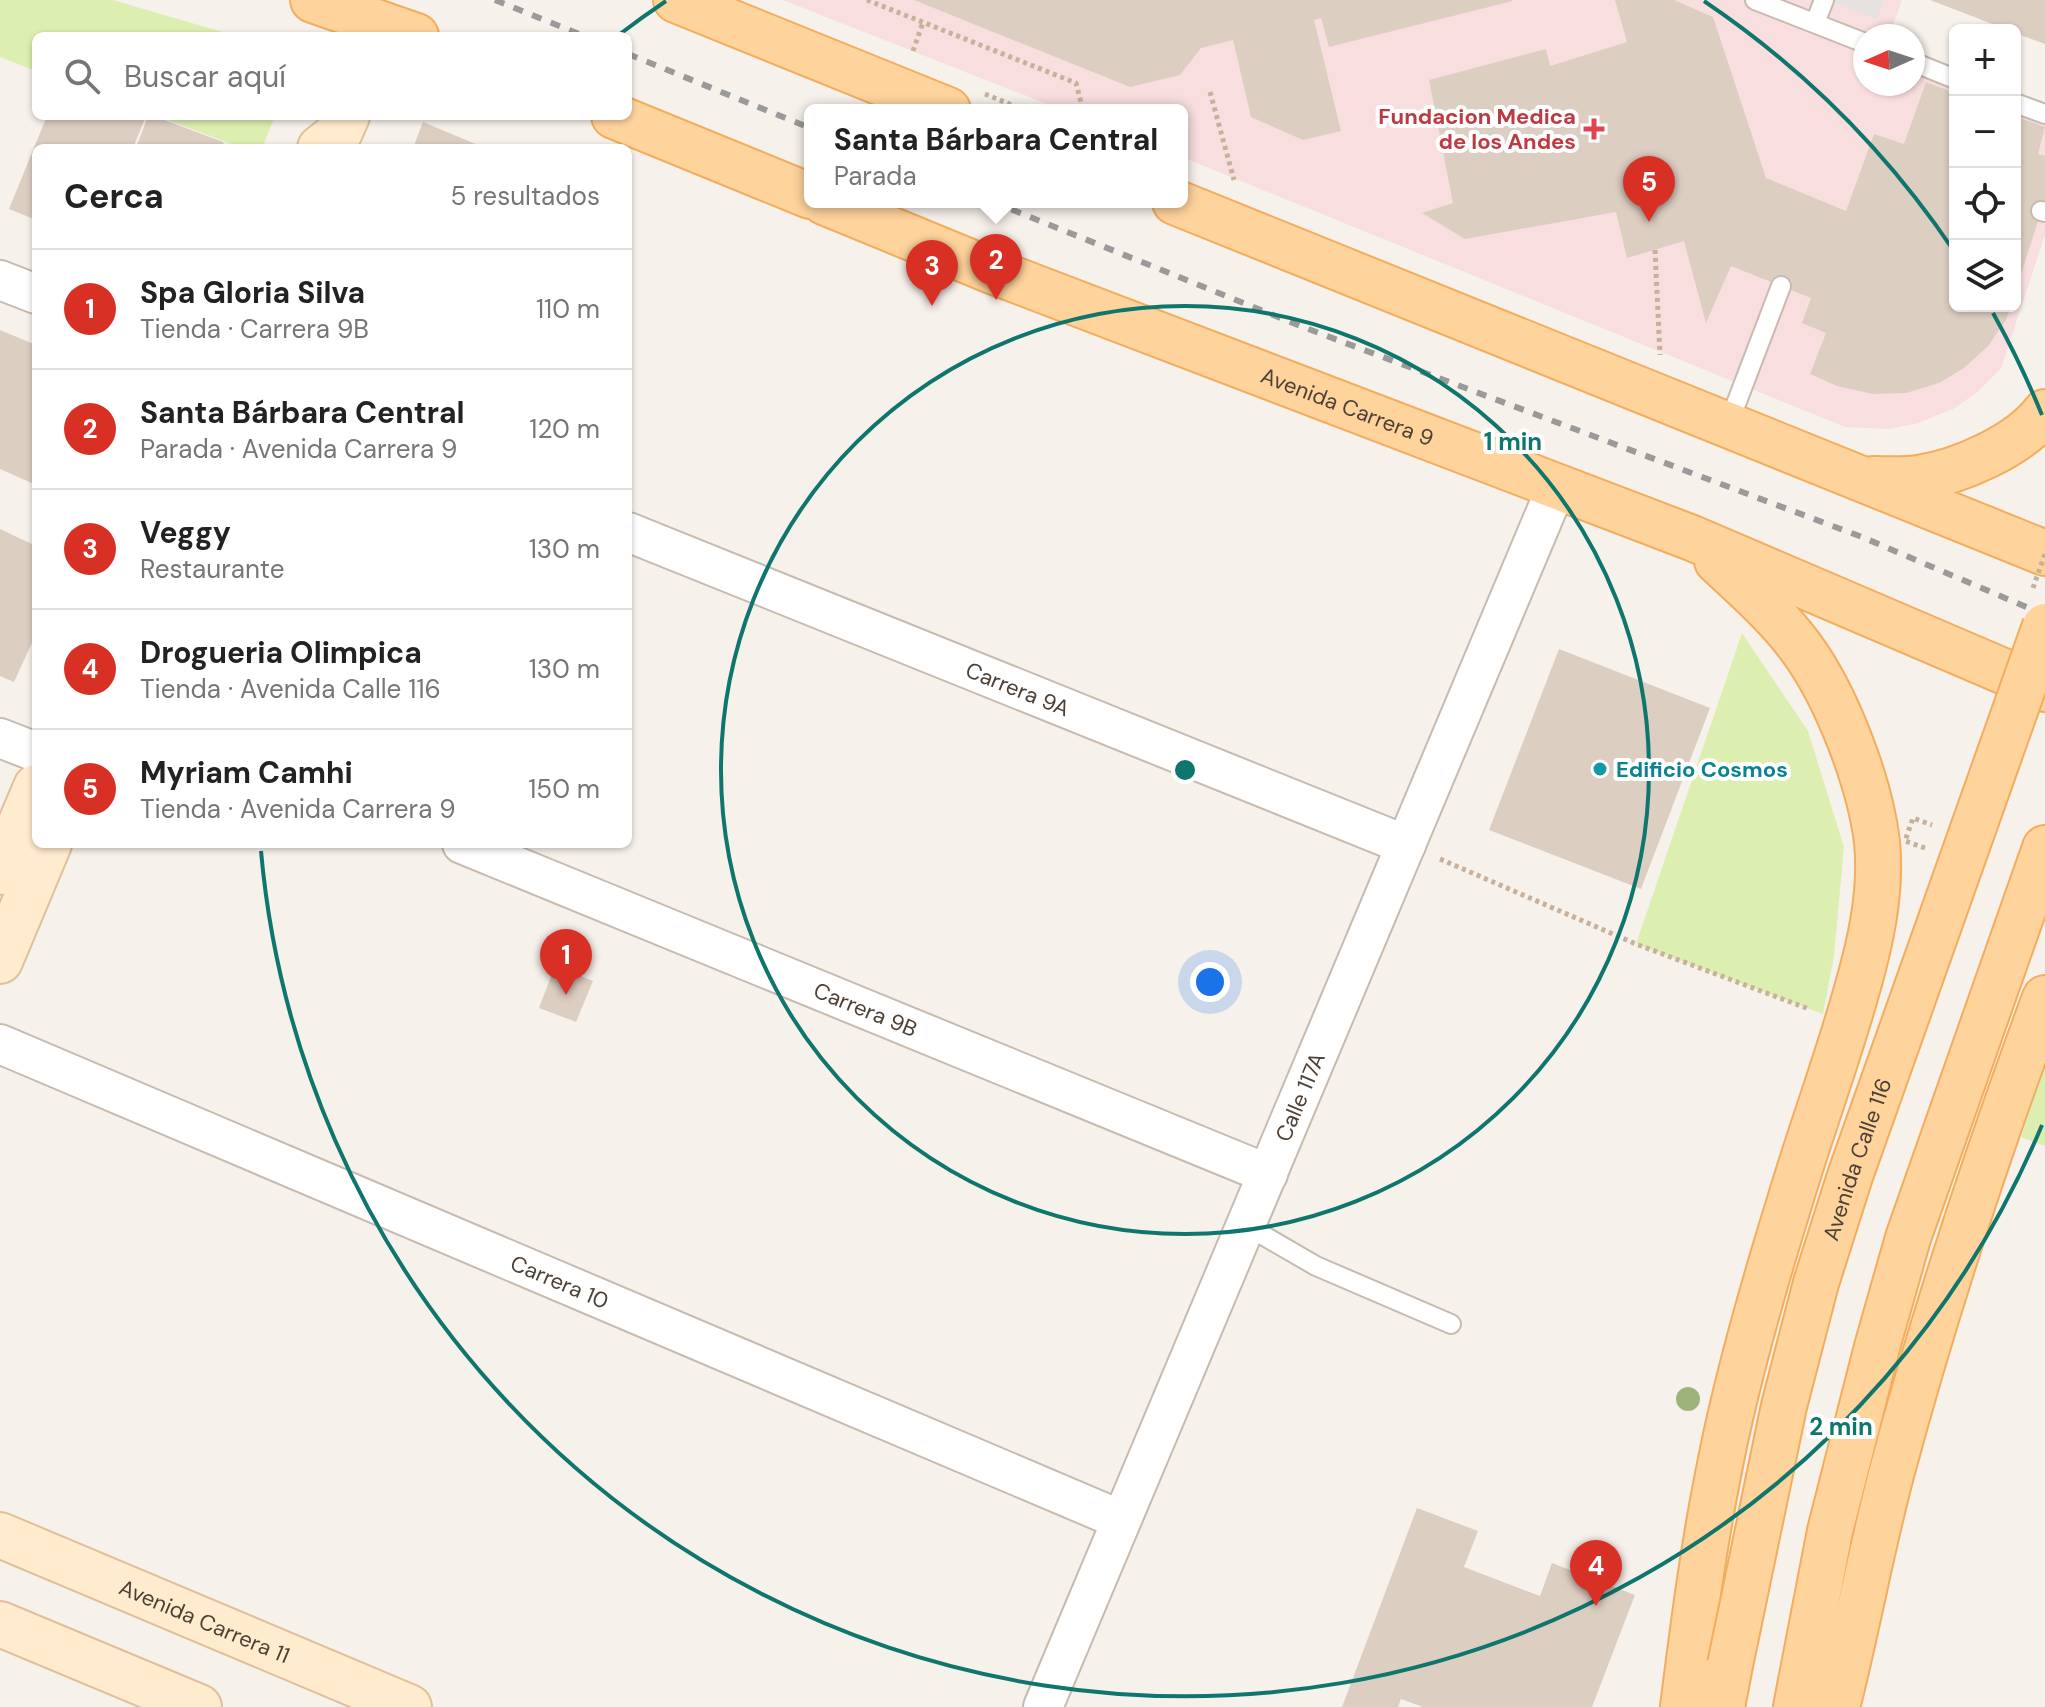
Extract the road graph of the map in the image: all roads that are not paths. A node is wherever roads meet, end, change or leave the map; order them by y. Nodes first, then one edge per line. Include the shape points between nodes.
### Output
1 (313, 0) edge
2 (676, 0) edge
3 (1755, 0) edge
4 (1824, 0) edge
5 (1815, 23) junction
6 (378, 30) edge
7 (1853, 38) edge
8 (1925, 67) edge
9 (1949, 77) edge
10 (933, 104) edge
11 (2021, 105) edge
12 (2045, 114) edge
13 (315, 120) edge
14 (345, 120) edge
15 (624, 120) edge
16 (318, 144) edge
17 (324, 144) edge
18 (804, 194) edge
19 (1188, 207) edge
20 (839, 208) edge
21 (0, 280) edge
22 (1781, 286) dead end
23 (32, 292) edge
24 (2045, 412) edge
25 (1728, 425) junction
26 (1863, 480) junction
27 (1556, 488) junction
28 (632, 534) edge
29 (1692, 538) junction
30 (2045, 553) edge
31 (2045, 626) edge
32 (2045, 689) edge
33 (0, 738) edge
34 (32, 750) edge
35 (32, 796) edge
36 (1406, 845) junction
37 (47, 848) edge
38 (472, 848) edge
39 (2045, 848) edge
40 (0, 872) edge
41 (0, 961) edge
42 (2045, 998) edge
43 (0, 1044) edge
44 (1268, 1174) junction
45 (1247, 1226) junction
46 (1451, 1324) dead end
47 (1121, 1520) junction
48 (0, 1535) edge
49 (0, 1624) edge
50 (1726, 1686) edge
51 (1798, 1695) edge
52 (199, 1707) edge
53 (409, 1707) edge
54 (1043, 1707) edge
55 (1683, 1707) edge
56 (1837, 1707) edge

1 - 6 main road
2 - 10 main road
3 - 5 lane
4 - 5 lane
5 - 7 lane
8 - 9 lane
11 - 12 lane
13 - 16 main road
14 - 17 main road via 340,132
15 - 18 main road
19 - 25 main road
20 - 27 main road, Avenida Carrera 9
21 - 23 street
22 - 25 lane
24 - 26 main road via 1979,460 1917,478
25 - 26 main road
26 - 30 main road
27 - 29 main road, Avenida Carrera 9
27 - 36 street, Calle 117A
28 - 36 street, Carrera 9A
29 - 32 main road, Avenida Carrera 9
29 - 55 main road via 1775,617 1803,650 1831,698 1853,747 1877,841 1878,872 1873,928 1858,986 1789,1203 1735,1400 1709,1528
31 - 50 main road, Avenida Calle 116, bridge via 1816,1283 1784,1406
33 - 34 street
35 - 40 main road
36 - 44 street, Calle 117A
37 - 41 main road
38 - 44 street, Carrera 9B
39 - 51 main road via 1908,1238 1830,1531
42 - 56 main road via 1944,1290 1891,1474
43 - 47 street, Carrera 10
44 - 45 street, Calle 117A
45 - 46 lane via 1316,1266
45 - 47 street, Calle 117A
47 - 54 street, Calle 117A
48 - 53 main road, Avenida Carrera 11
49 - 52 main road

